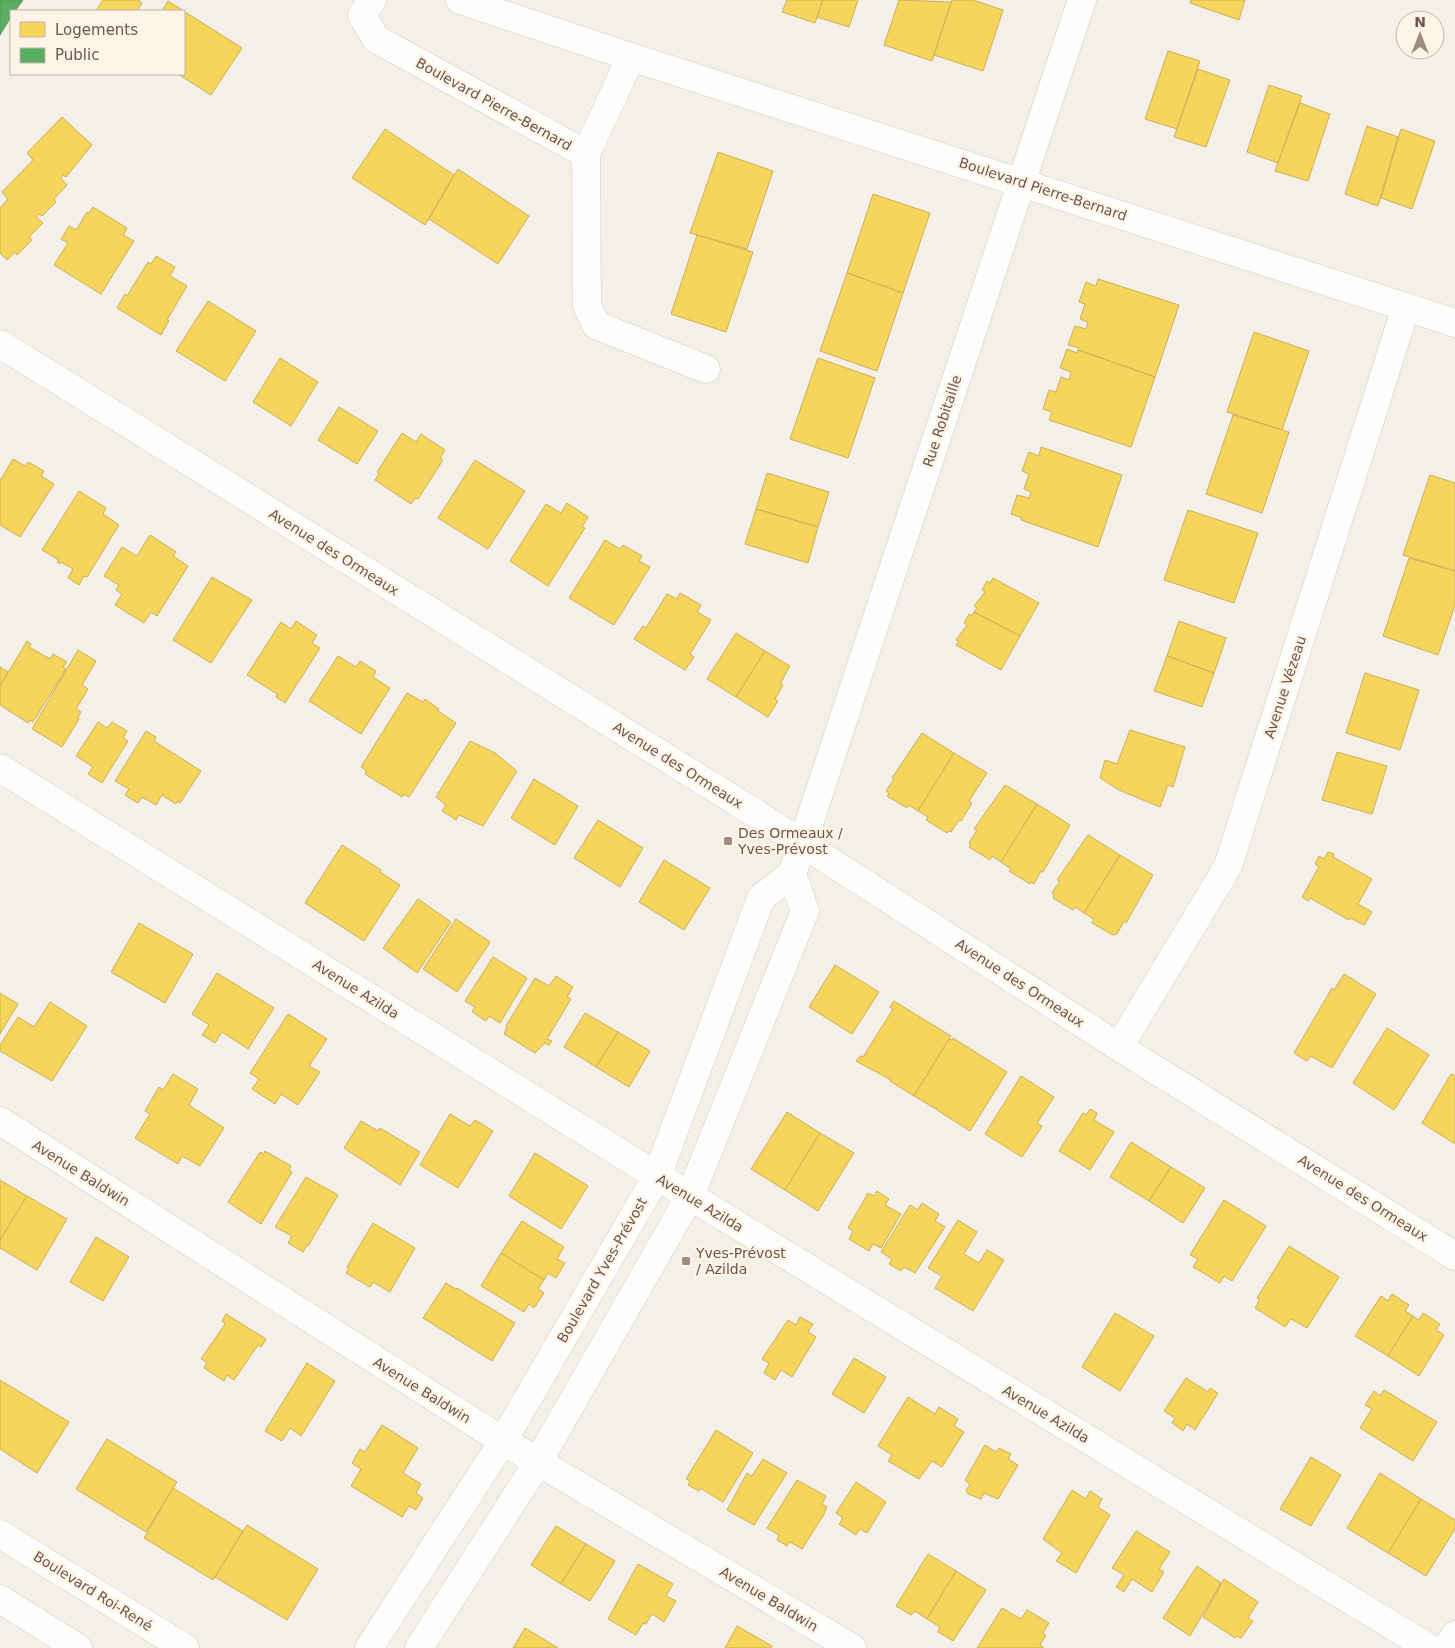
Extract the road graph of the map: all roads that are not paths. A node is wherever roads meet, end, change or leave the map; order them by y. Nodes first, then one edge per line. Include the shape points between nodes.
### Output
1 (372, 0) edge
2 (460, 0) edge
3 (1082, 0) edge
4 (631, 57) junction
5 (586, 154) junction
6 (1021, 182) junction
7 (1406, 307) junction
8 (1455, 324) edge
9 (0, 344) edge
10 (706, 370) dead end
11 (0, 768) edge
12 (802, 843) junction
13 (792, 874) junction
14 (1118, 1047) junction
15 (0, 1121) edge
16 (657, 1176) junction
17 (690, 1196) junction
18 (1455, 1256) edge
19 (503, 1441) junction
20 (538, 1462) junction
21 (0, 1534) edge
22 (0, 1599) edge
23 (1455, 1635) edge
24 (78, 1648) edge
25 (186, 1648) edge
26 (369, 1648) edge
27 (418, 1648) edge
28 (852, 1648) edge
29 (1429, 1648) edge
30 (1447, 1648) edge

1 - 5 street, Boulevard Pierre-Bernard via 362,15 376,39
2 - 4 street, Boulevard Pierre-Bernard
3 - 6 street, Rue Robitaille
4 - 5 street, Boulevard Pierre-Bernard
4 - 6 street, Boulevard Pierre-Bernard
5 - 10 street via 587,306 596,325
6 - 7 street, Boulevard Pierre-Bernard
6 - 12 street, Rue Robitaille
7 - 8 street, Boulevard Pierre-Bernard
7 - 14 street, Avenue Vézeau via 1228,866
9 - 12 street, Avenue des Ormeaux
11 - 16 street, Avenue Azilda
12 - 13 street
12 - 14 street, Avenue des Ormeaux
13 - 16 street, Boulevard Yves-Prévost via 761,898
13 - 17 street via 805,911
14 - 18 street, Avenue des Ormeaux
15 - 19 street, Avenue Baldwin
16 - 17 street, Avenue Azilda
16 - 19 street, Boulevard Yves-Prévost
17 - 20 street
17 - 29 street, Avenue Azilda
19 - 20 street, Avenue Baldwin
19 - 26 street, Boulevard Yves-Prévost
20 - 27 street
20 - 28 street, Avenue Baldwin
21 - 25 street, Boulevard Roi-René
22 - 24 street
23 - 30 street

